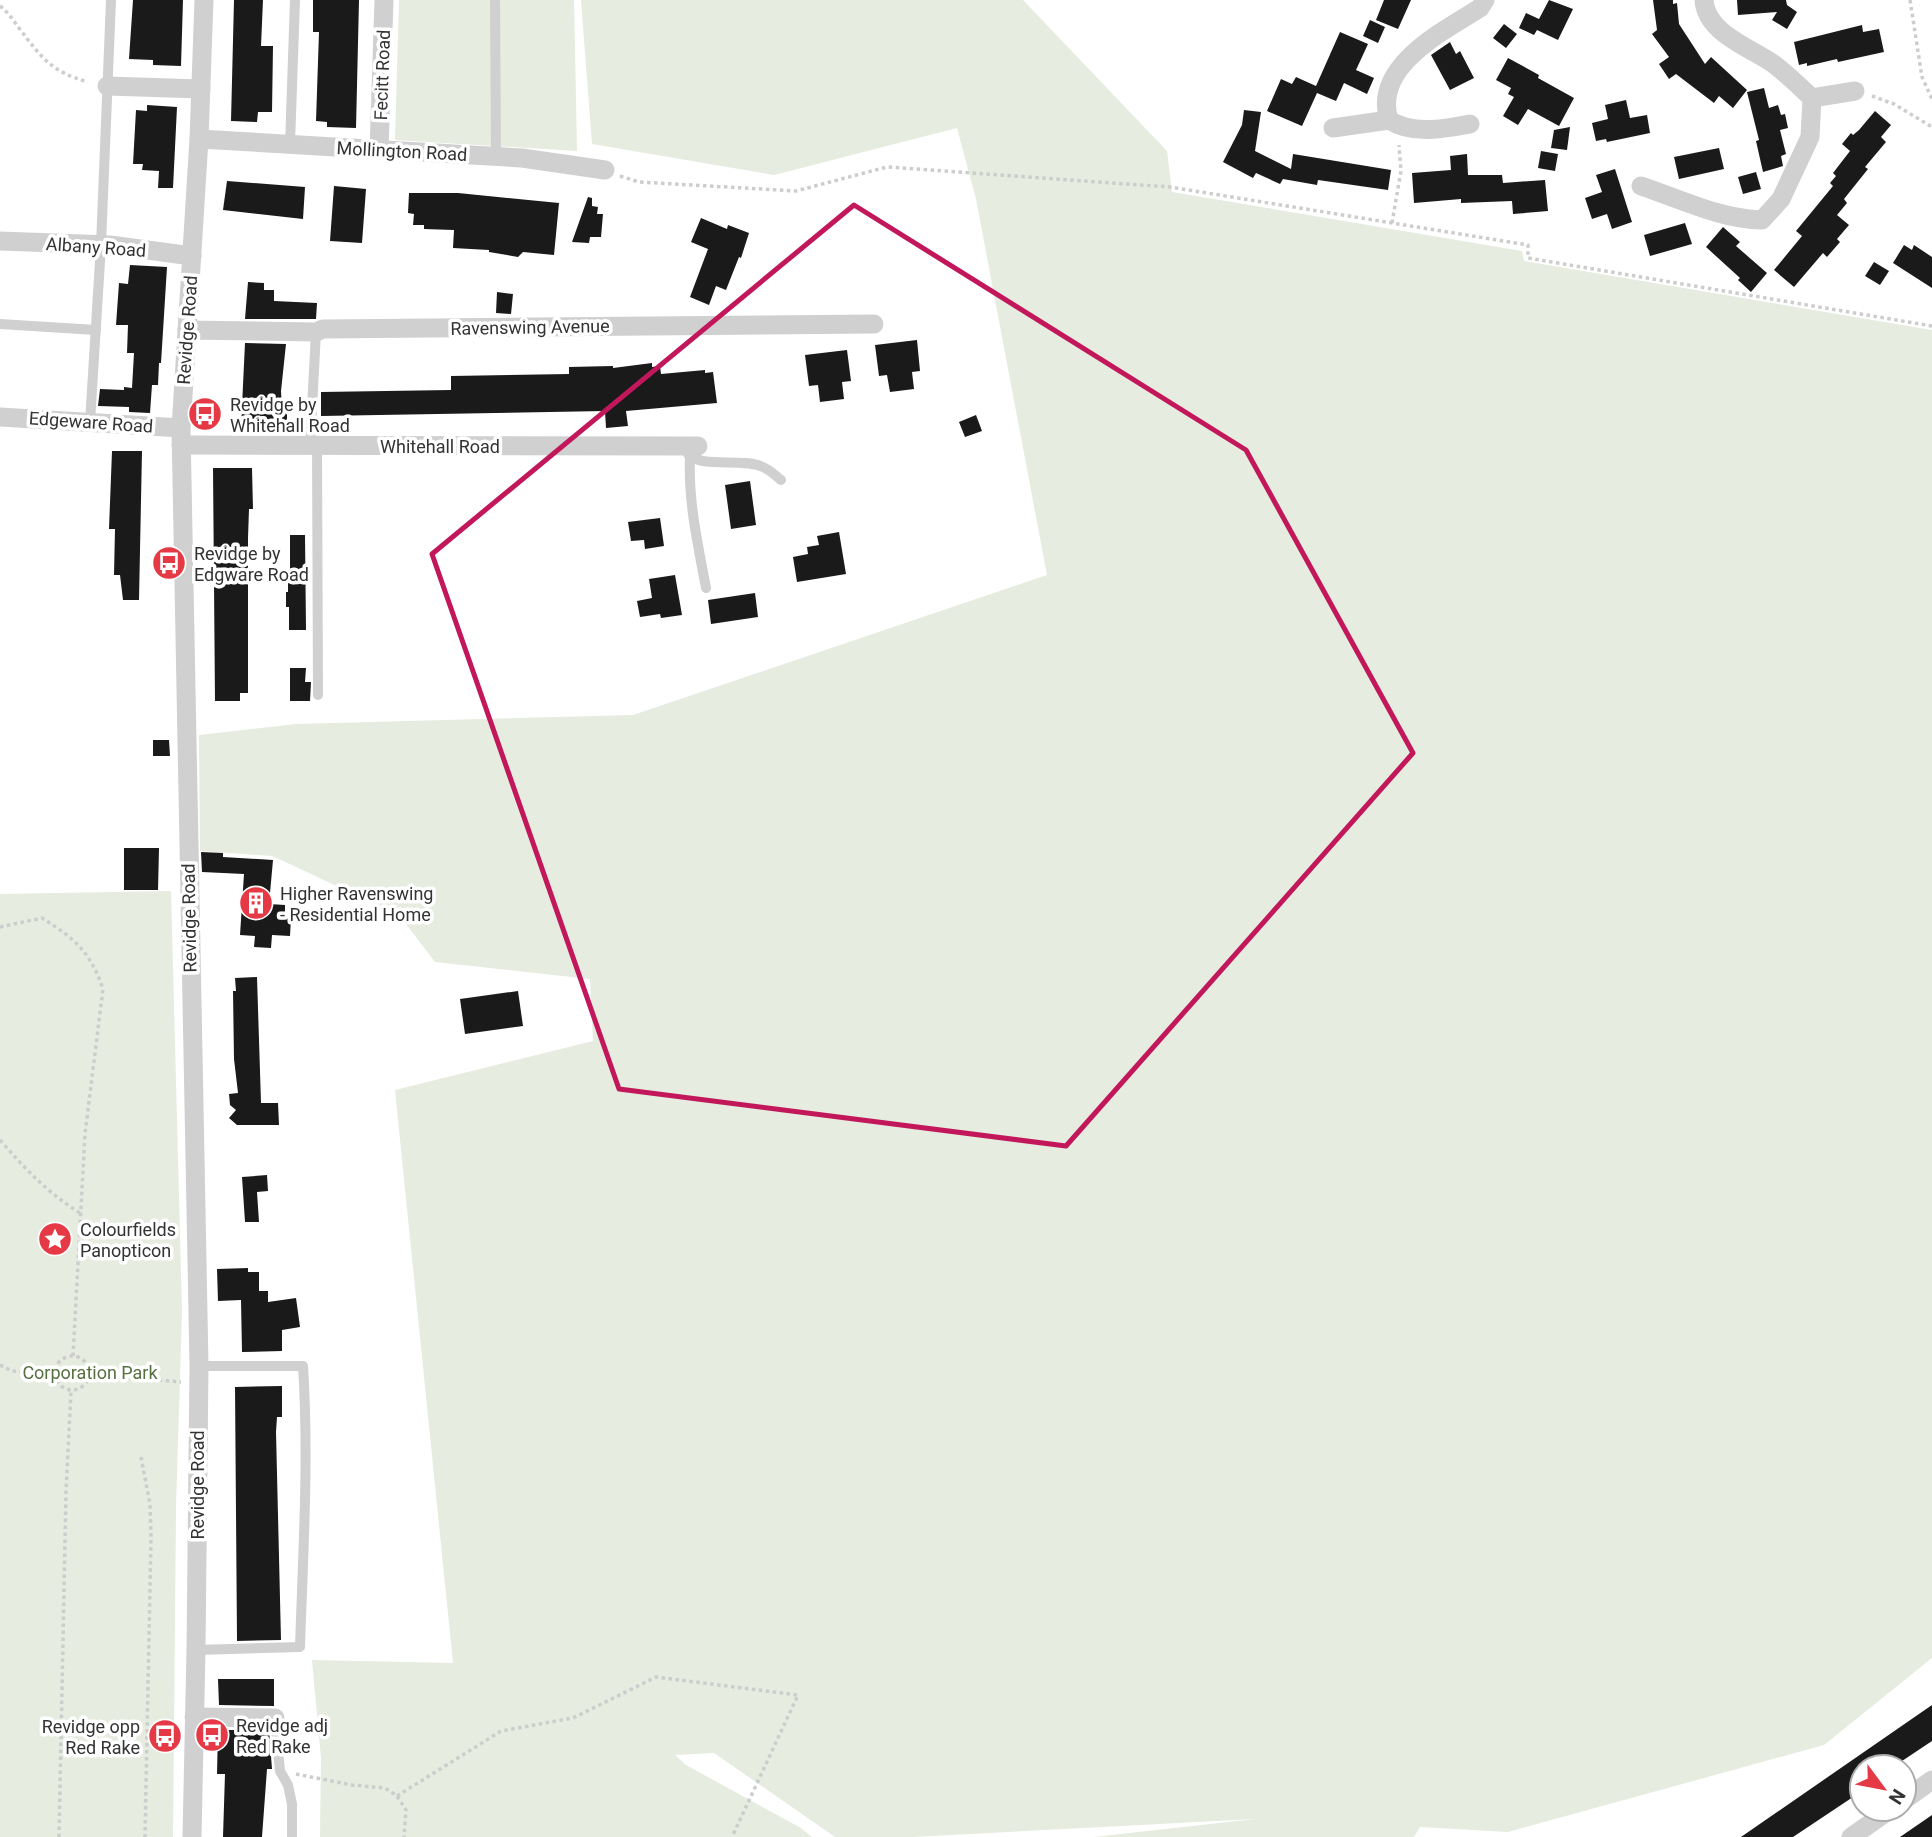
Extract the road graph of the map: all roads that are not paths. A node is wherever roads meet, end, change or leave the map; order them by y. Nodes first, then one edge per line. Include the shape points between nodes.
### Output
1 (111, 0) edge
2 (204, 0) edge
3 (295, 0) edge
4 (384, 0) edge
5 (495, 0) edge
6 (1485, 0) edge
7 (1704, 0) edge
8 (107, 86) junction
9 (201, 89) junction
10 (1855, 90) road end
11 (1812, 98) junction
12 (1393, 123) junction
13 (1470, 124) dead end
14 (1333, 128) dead end
15 (199, 139) junction
16 (290, 144) junction
17 (379, 150) junction
18 (496, 157) junction
19 (605, 170) road end
20 (1641, 186) dead end
21 (0, 241) edge
22 (101, 245) junction
23 (192, 256) junction
24 (0, 324) edge
25 (874, 324) dead end
26 (96, 330) junction
27 (187, 330) junction
28 (316, 332) junction
29 (0, 417) edge
30 (90, 422) junction
31 (181, 437) junction
32 (313, 446) junction
33 (691, 449) junction
34 (781, 480) dead end
35 (706, 588) dead end
36 (318, 695) dead end
37 (199, 1375) junction
38 (196, 1650) junction
39 (194, 1717) junction
40 (275, 1718) joint
41 (1871, 1823) edge
42 (192, 1837) edge
43 (292, 1837) edge
44 (1851, 1837) edge

1 - 8 lane
2 - 9 street, Revidge Road
3 - 16 lane
4 - 17 street, Fecitt Road
5 - 18 lane
6 - 12 street via 1480,8 1422,44 1404,63 1384,106
7 - 11 street via 1705,9 1725,35 1774,64
8 - 9 street
8 - 22 lane
9 - 15 street, Revidge Road
10 - 11 street
11 - 20 street via 1810,137 1781,199 1762,220 1726,216
12 - 13 street via 1439,130
12 - 14 street
15 - 16 street, Mollington Road
15 - 23 street, Revidge Road
16 - 17 street, Mollington Road
17 - 18 street, Mollington Road
18 - 19 street, Mollington Road
21 - 22 street, Albany Road
22 - 23 street, Albany Road
22 - 26 lane
23 - 27 street, Revidge Road
24 - 26 lane
25 - 28 street, Ravenswing Avenue
26 - 30 lane
27 - 28 street, Ravenswing Avenue
27 - 31 street, Revidge Road
28 - 32 lane
29 - 30 street, Edgeware Road
30 - 31 street, Edgeware Road
31 - 32 street, Whitehall Road
31 - 37 street, Revidge Road
32 - 33 street, Whitehall Road
32 - 36 lane
33 - 34 lane via 699,461 763,466
33 - 35 lane via 694,526
37 - 38 street, Revidge Road
37 - 38 lane via 303,1366 306,1446 300,1647
38 - 39 street, Revidge Road
39 - 40 street
39 - 42 street, Revidge Road
40 - 43 lane via 280,1770 292,1804
41 - 44 street

